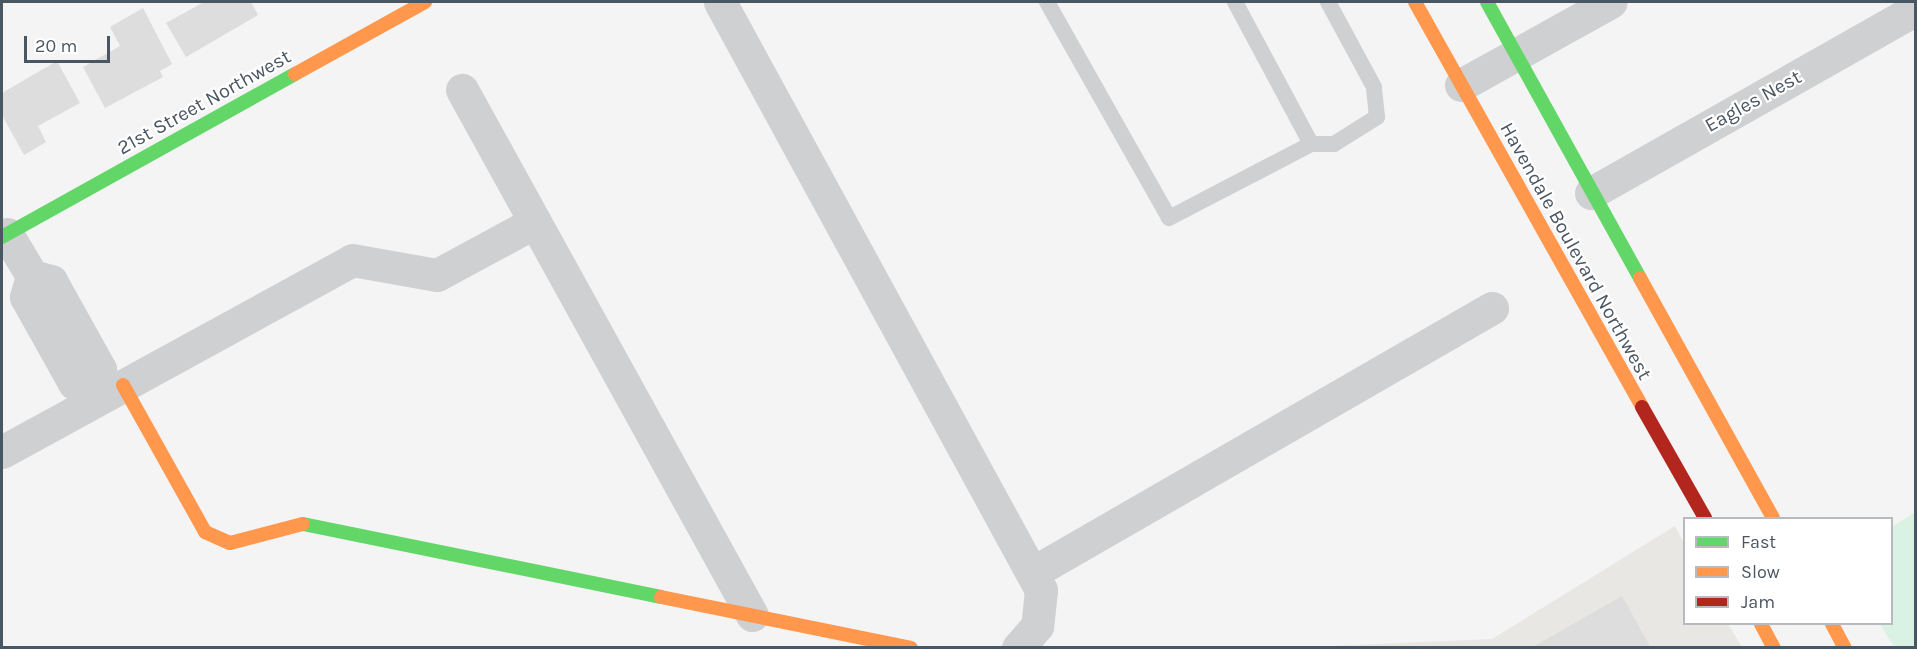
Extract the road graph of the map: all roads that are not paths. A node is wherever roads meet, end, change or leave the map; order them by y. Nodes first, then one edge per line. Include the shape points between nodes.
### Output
1 (425, 2) edge
2 (720, 2) edge
3 (1047, 2) edge
4 (1234, 2) edge
5 (1328, 2) edge
6 (1414, 2) edge
7 (1487, 2) edge
8 (1611, 2) edge
9 (1916, 9) edge
10 (1516, 55) junction
11 (1461, 85) junction
12 (462, 90) dead end
13 (1311, 144) junction
14 (1591, 193) junction
15 (535, 222) junction
16 (4, 235) edge
17 (1492, 308) dead end
18 (104, 390) junction
19 (2, 452) edge
20 (1704, 517) edge
21 (1772, 517) edge
22 (1032, 573) junction
23 (752, 615) junction
24 (1762, 625) edge
25 (1833, 625) edge
26 (911, 648) edge
27 (1018, 648) edge
28 (1774, 648) edge
29 (1845, 648) edge

1 - 16 street, 21st Street Northwest
2 - 22 street
3 - 13 lane via 1169,219
4 - 13 lane
5 - 13 lane via 1374,87 1377,117 1334,144
6 - 11 street, Havendale Boulevard Northwest
7 - 10 street
8 - 10 street
9 - 14 street, Eagles Nest
10 - 11 street
10 - 14 street
11 - 20 street, Havendale Boulevard Northwest
12 - 15 street
14 - 21 street
15 - 18 street via 437,275 352,260
15 - 23 street
16 - 18 street via 32,276 26,297 48,305 74,383
17 - 22 street
18 - 19 street
18 - 23 street via 205,532 216,539 230,543 300,523
22 - 27 street via 1041,590 1037,626
23 - 26 street
24 - 28 street
25 - 29 street

